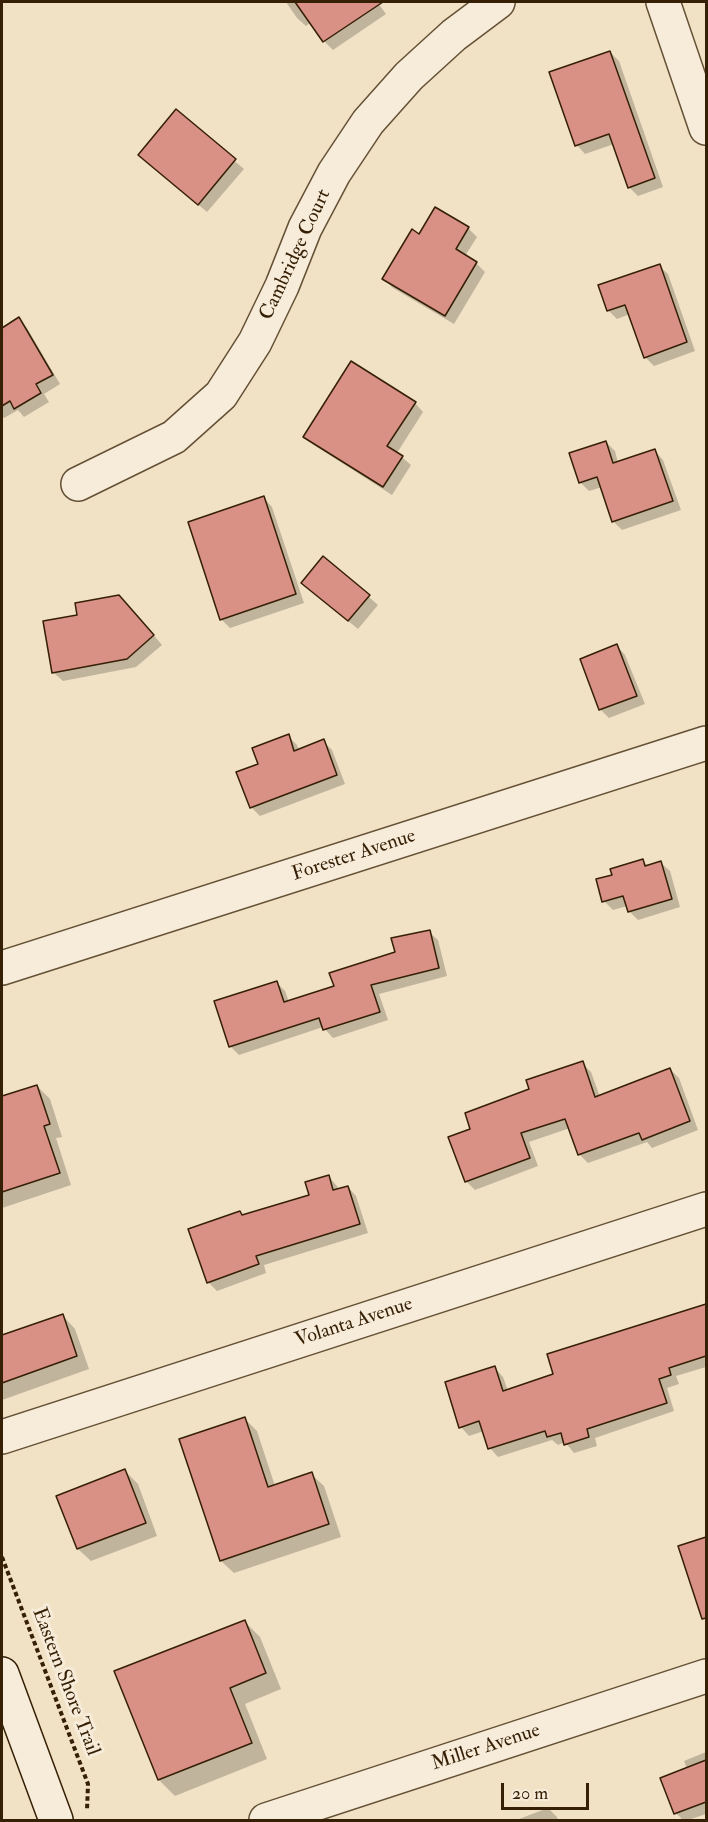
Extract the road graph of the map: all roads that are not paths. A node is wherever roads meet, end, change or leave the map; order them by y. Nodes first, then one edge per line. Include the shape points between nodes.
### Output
1 (498, 2) edge
2 (663, 2) edge
3 (706, 128) edge
4 (78, 484) dead end
5 (706, 743) edge
6 (2, 968) edge
7 (706, 1209) edge
8 (2, 1437) edge
9 (2, 1674) edge
10 (706, 1676) edge
11 (56, 1821) edge
12 (266, 1821) edge

1 - 4 street, Cambridge Court via 409,76 368,122 334,173 255,342 221,395 174,437
2 - 3 street
5 - 6 street, Forester Avenue
7 - 8 street, Volanta Avenue
9 - 11 street
10 - 12 street, Miller Avenue

